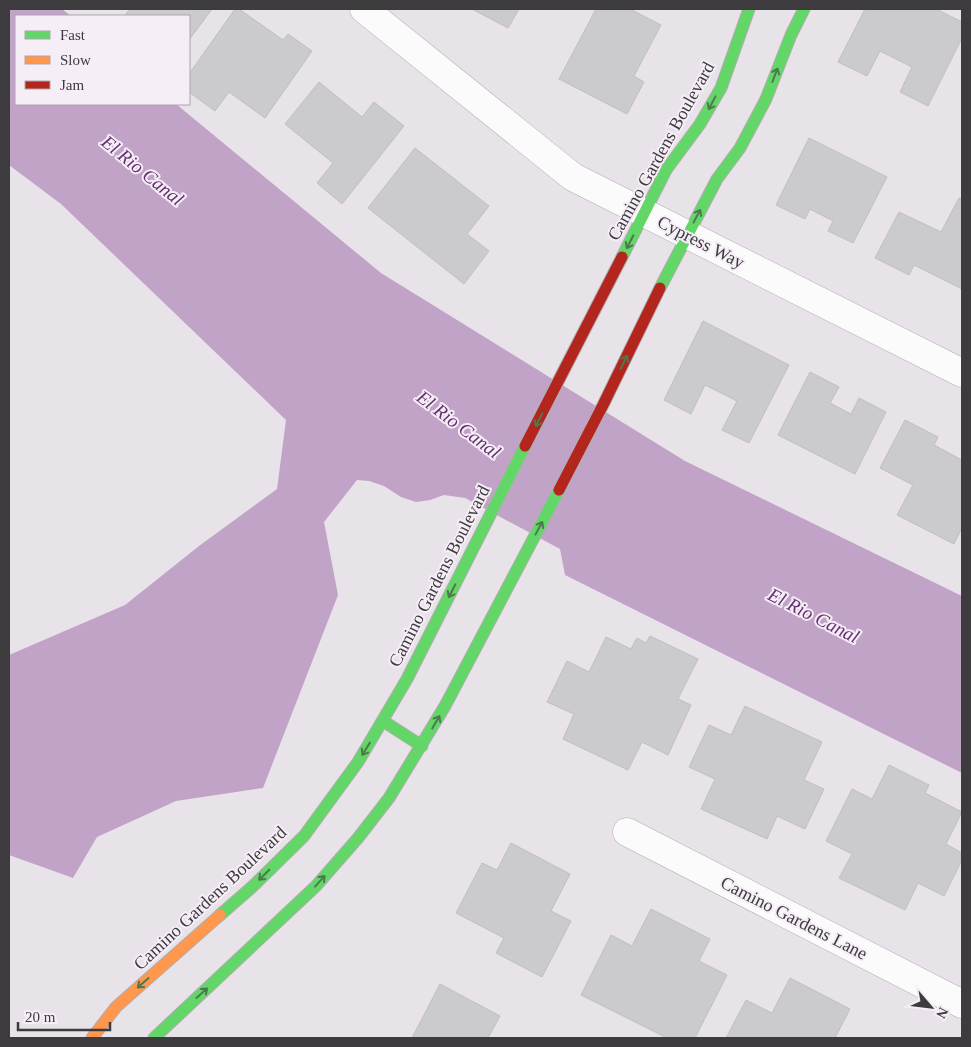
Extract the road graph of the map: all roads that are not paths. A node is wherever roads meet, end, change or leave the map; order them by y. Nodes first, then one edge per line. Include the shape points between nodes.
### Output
1 (364, 9) edge
2 (749, 9) edge
3 (804, 9) edge
4 (644, 214) junction
5 (687, 235) junction
6 (962, 373) edge
7 (383, 721) junction
8 (422, 746) junction
9 (627, 832) dead end
10 (962, 1004) edge
11 (92, 1038) edge
12 (154, 1038) edge

1 - 4 street, Cypress Way via 573,178
2 -> 4 street, Camino Gardens Boulevard via 742,22 727,75 706,114 666,170
5 -> 3 street via 766,99 790,34
4 - 5 street, Cypress Way
4 -> 7 street, Camino Gardens Boulevard
5 - 6 street, Cypress Way
8 -> 5 street via 603,405
7 - 8 street
7 -> 11 street, Camino Gardens Boulevard via 358,762 304,836 252,887 116,1007
12 -> 8 street via 316,886 389,798
9 - 10 street, Camino Gardens Lane

